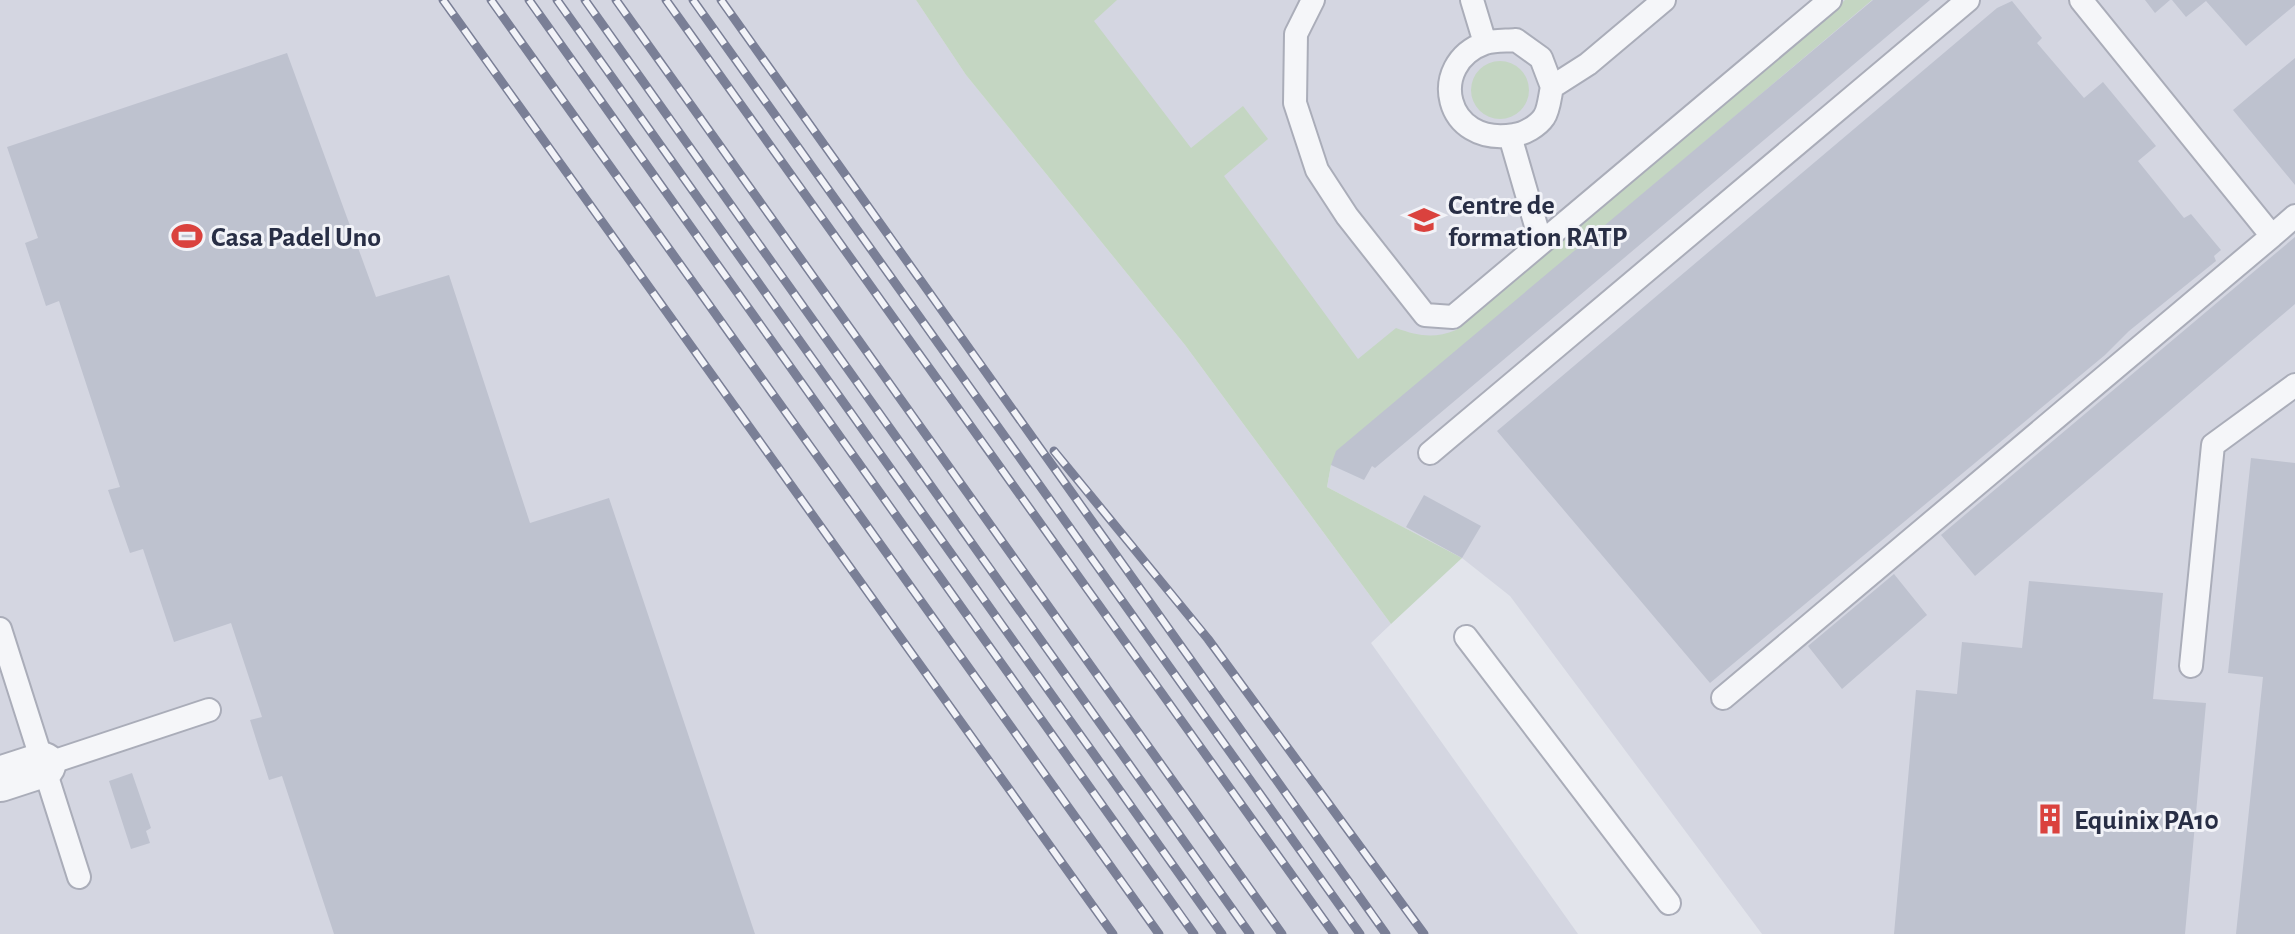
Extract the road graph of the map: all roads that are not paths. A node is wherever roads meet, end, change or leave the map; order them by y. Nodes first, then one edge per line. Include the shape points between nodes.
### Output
1 (1313, 0) edge
2 (1472, 0) edge
3 (1664, 0) edge
4 (1830, 0) edge
5 (1968, 0) edge
6 (2081, 0) edge
7 (1485, 43) junction
8 (1552, 87) junction
9 (1510, 136) junction
10 (2295, 216) edge
11 (2272, 236) junction
12 (1541, 243) junction
13 (2295, 385) edge
14 (1430, 453) dead end
15 (0, 629) edge
16 (1466, 637) dead end
17 (2191, 666) dead end
18 (1723, 698) dead end
19 (209, 710) dead end
20 (43, 765) junction
21 (0, 779) edge
22 (79, 877) dead end
23 (1669, 903) dead end

1 - 12 lane via 1296,34 1295,103 1317,170 1425,315 1453,317
2 - 7 lane
3 - 8 lane
4 - 12 lane
5 - 14 lane
6 - 11 lane
7 - 8 lane via 1516,40 1541,58
7 - 9 lane via 1463,59 1449,83 1451,107 1467,128 1495,139
8 - 9 lane via 1545,116 1524,134
9 - 12 lane
10 - 11 lane
11 - 18 lane
13 - 17 lane via 2213,445
15 - 20 lane
16 - 23 lane
19 - 20 lane
20 - 21 street
20 - 22 lane

